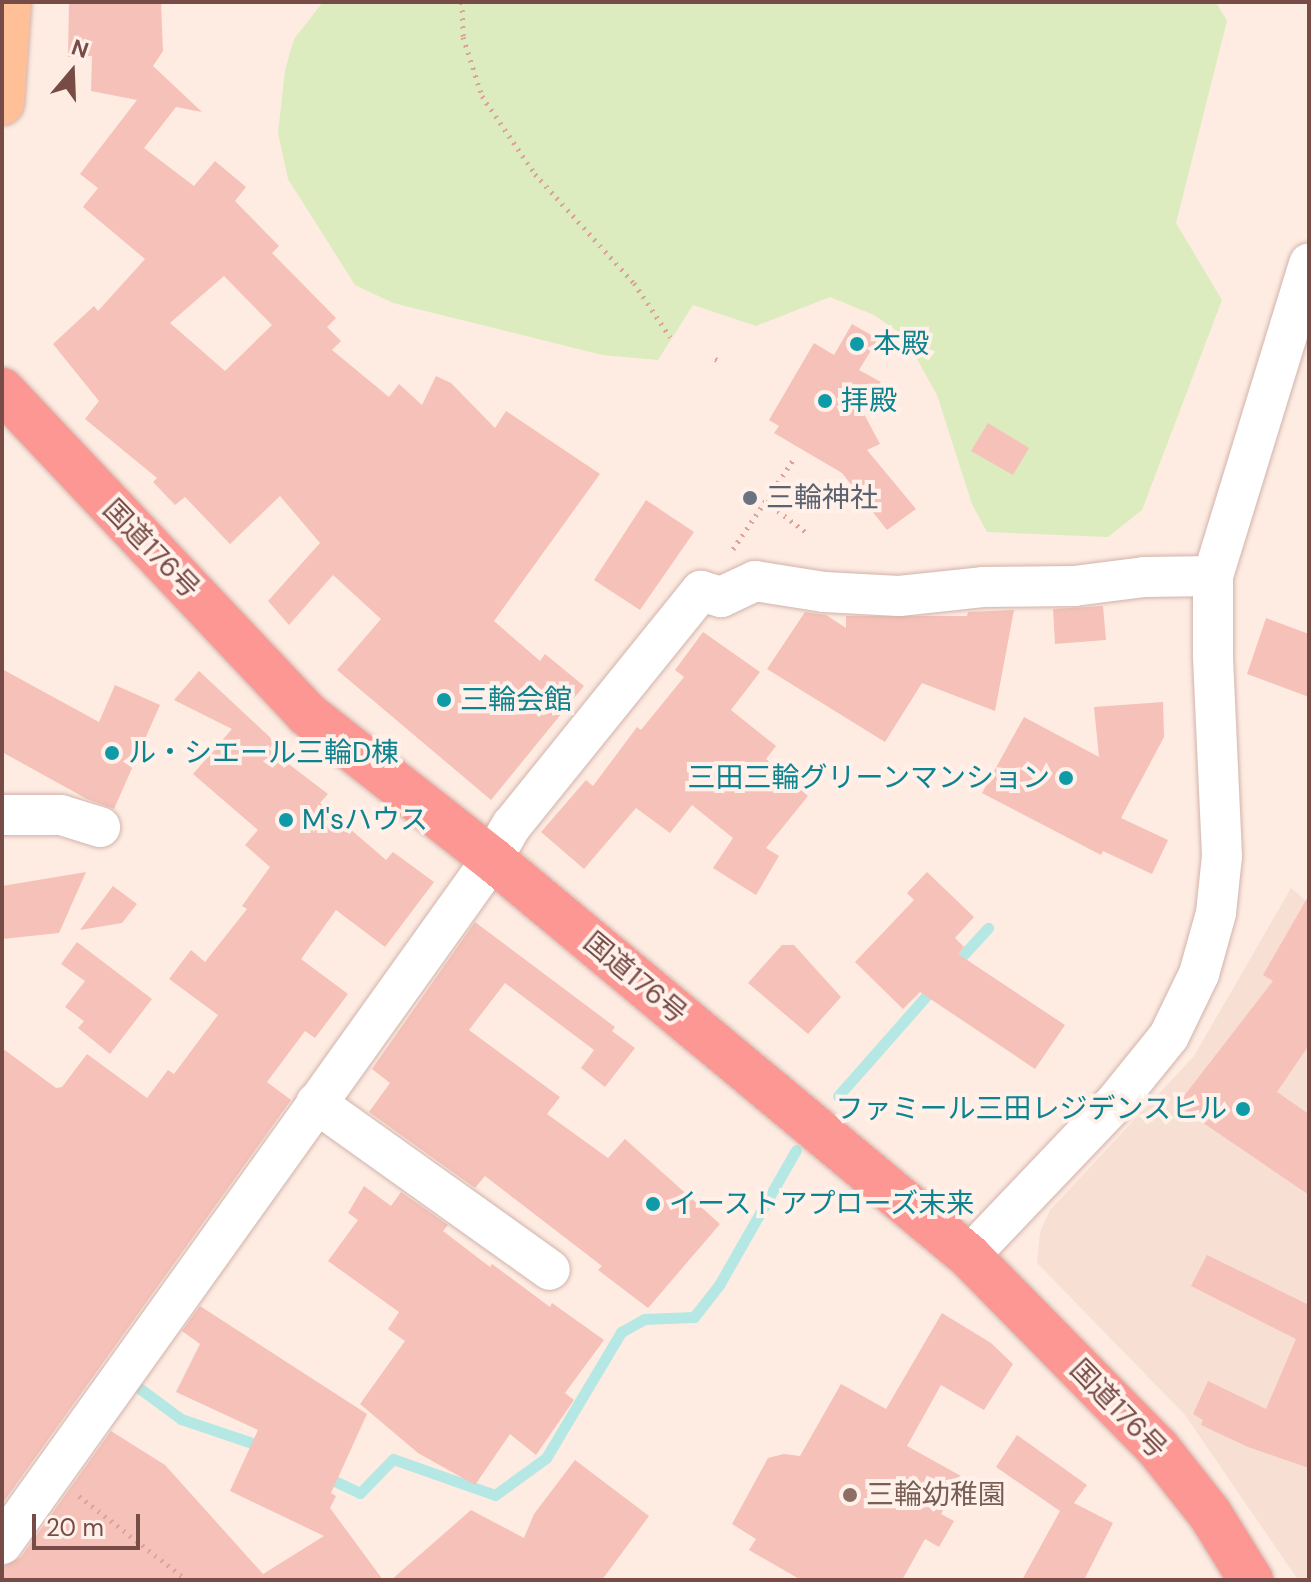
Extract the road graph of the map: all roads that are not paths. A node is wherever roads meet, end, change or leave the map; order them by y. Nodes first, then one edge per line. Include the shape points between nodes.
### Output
1 (9, 2) edge
2 (2, 103) edge
3 (1309, 263) edge
4 (2, 390) edge
5 (1213, 576) junction
6 (2, 815) edge
7 (100, 827) dead end
8 (492, 859) junction
9 (316, 1103) junction
10 (969, 1256) junction
11 (550, 1270) dead end
12 (2, 1544) edge
13 (1251, 1580) edge

1 - 2 main road
3 - 5 street
4 - 8 highway, 国道176号 via 307,714
5 - 8 street via 899,596 755,581 721,597 701,591 512,825
5 - 10 street via 1222,856 1216,913 1199,974 1169,1036 1036,1189
6 - 7 street via 61,815
8 - 9 street
8 - 10 highway, 国道176号
9 - 11 street
9 - 12 street
10 - 13 highway, 国道176号 via 1157,1447 1210,1514

